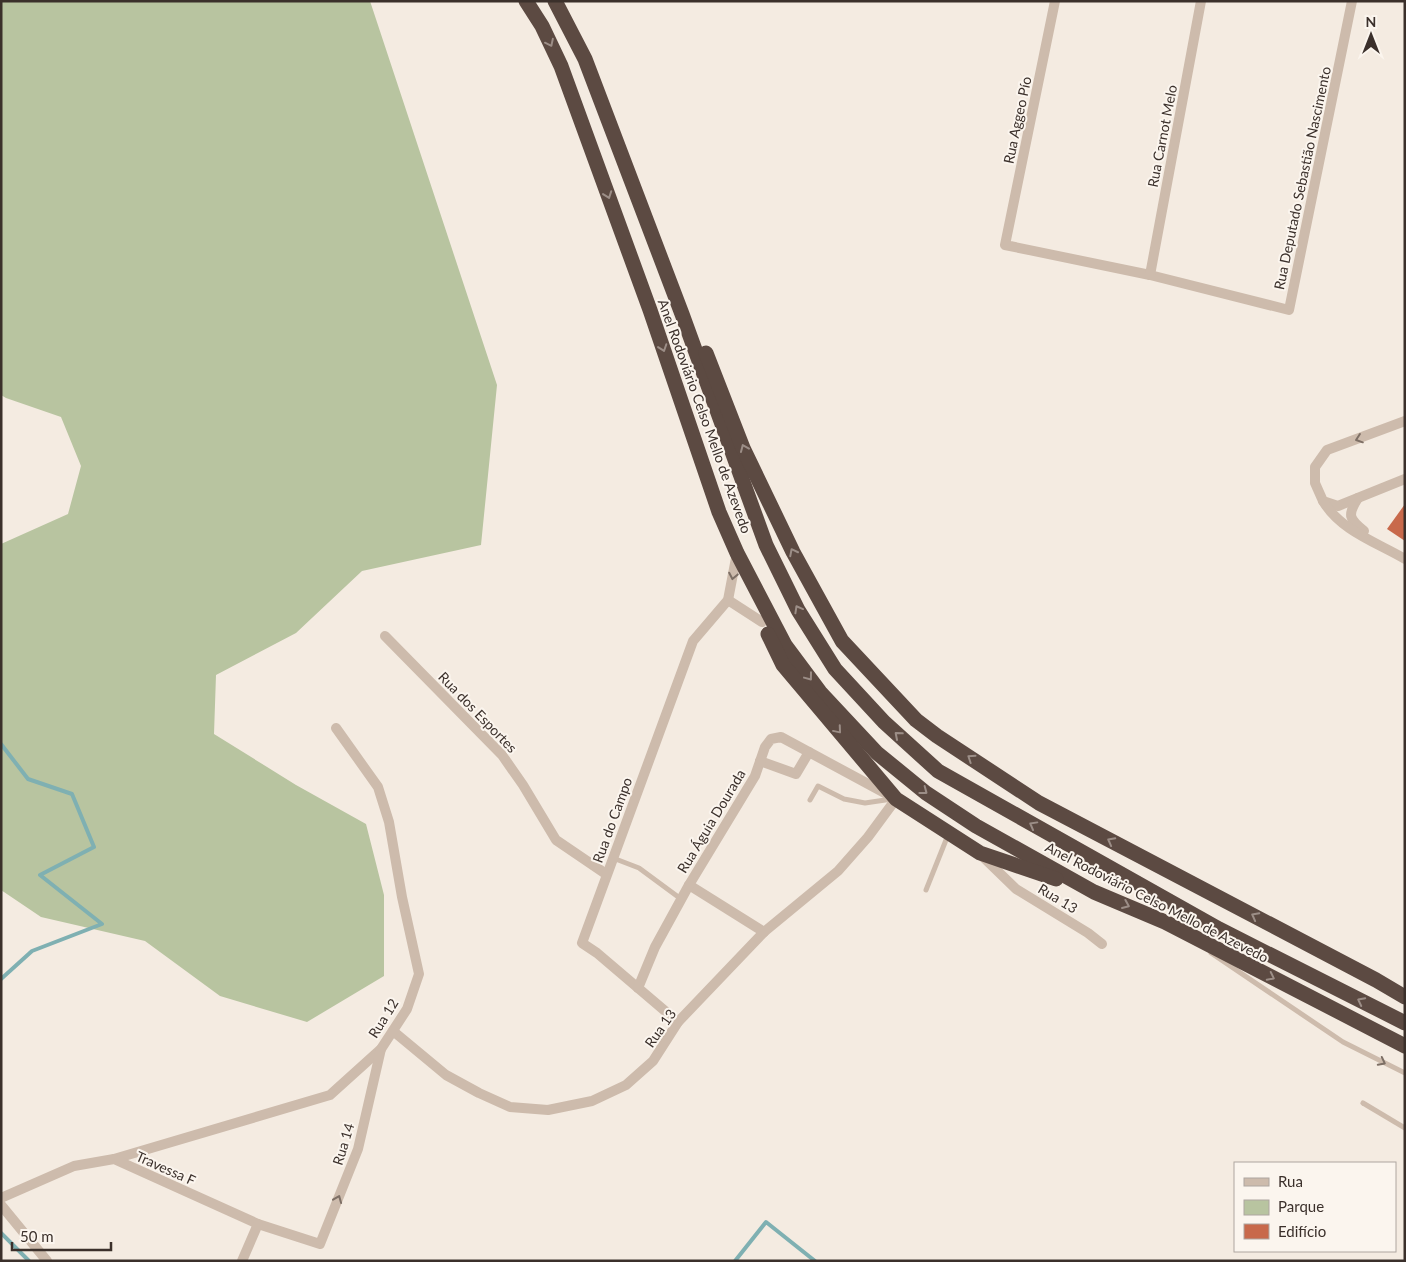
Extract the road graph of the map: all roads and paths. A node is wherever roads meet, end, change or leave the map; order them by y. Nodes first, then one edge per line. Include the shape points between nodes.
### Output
1 (526, 1) edge
2 (555, 1) edge
3 (1055, 1) edge
4 (1201, 1) edge
5 (1352, 1) edge
6 (1005, 245) joint
7 (1150, 275) junction
8 (682, 314) junction
9 (1405, 421) edge
10 (1405, 479) edge
11 (1358, 498) junction
12 (1323, 501) junction
13 (1386, 549) junction
14 (737, 553) junction
15 (1405, 559) edge
16 (754, 585) junction
17 (728, 600) junction
18 (762, 622) junction
19 (385, 636) dead end
20 (336, 728) dead end
21 (809, 752) junction
22 (760, 762) junction
23 (896, 798) junction
24 (810, 800) dead end
25 (949, 833) junction
26 (980, 854) junction
27 (612, 858) junction
28 (606, 874) junction
29 (689, 885) junction
30 (926, 890) dead end
31 (1094, 892) junction
32 (681, 899) junction
33 (1165, 922) junction
34 (764, 932) junction
35 (1102, 944) dead end
36 (638, 988) junction
37 (1405, 997) edge
38 (678, 1022) junction
39 (1405, 1023) edge
40 (392, 1032) junction
41 (1405, 1046) edge
42 (380, 1049) junction
43 (1405, 1073) edge
44 (1363, 1103) dead end
45 (1405, 1128) edge
46 (114, 1159) junction
47 (1, 1198) edge
48 (1, 1204) edge
49 (258, 1224) junction
50 (320, 1244) joint
51 (47, 1261) edge
52 (242, 1261) edge

1 -> 14 highway, Anel Rodoviário Celso Mello de Azevedo via 561,66 719,512
2 - 8 highway, Anel Rodoviário Celso Mello de Azevedo via 585,59
3 - 6 street, Rua Aggeo Pío
4 - 7 street, Rua Carnot Melo
5 - 7 street, Rua Deputado Sebastião Nascimento via 1289,310
6 - 7 street, Rua Deputado Sebastião Nascimento
37 -> 8 highway via 1039,803 916,720 842,641 793,552 744,448 703,347
39 -> 8 highway, Anel Rodoviário Celso Mello de Azevedo via 1219,929 938,771 884,722 835,669 798,610 766,545
9 -> 12 street via 1328,450 1315,466 1315,483
10 - 11 street
11 - 12 street via 1338,506
11 - 13 street via 1351,508 1353,522
12 - 13 street via 1330,514 1339,521
13 - 15 street
14 - 16 highway, Anel Rodoviário Celso Mello de Azevedo
14 -> 17 street
16 - 18 highway
16 -> 31 highway, Anel Rodoviário Celso Mello de Azevedo via 785,645 820,692 877,753 926,793 976,826
17 - 18 street
17 - 27 street, Rua do Campo via 692,641
18 -> 23 highway via 783,665
19 - 28 street, Rua dos Esportes via 502,755 556,840
20 - 40 street, Rua 12 via 378,787 389,822 419,974 407,1009
21 - 22 street via 796,774
21 - 22 street, Rua Águia Dourada via 781,737 771,739
21 - 23 street, Rua Águia Dourada
22 - 29 street, Rua Águia Dourada via 755,776
23 - 24 lane via 864,803 818,786
23 - 25 highway
23 - 34 street, Rua 13 via 838,871
25 - 26 highway
25 - 30 lane
26 - 31 highway
26 - 35 street, Rua 13 via 1016,890
27 - 28 street, Rua do Campo
27 - 32 lane via 639,868
28 - 36 street, Rua do Campo via 582,943
29 - 32 street, Rua Águia Dourada
29 - 34 street
31 -> 33 highway, Anel Rodoviário Celso Mello de Azevedo
32 - 36 street, Rua Águia Dourada via 655,947
33 -> 41 highway, Anel Rodoviário Celso Mello de Azevedo
33 -> 43 lane via 1343,1042
34 - 38 street, Rua 13
36 - 38 street, Rua do Campo
38 - 40 street, Rua 13 via 653,1061 626,1085 592,1101 548,1110 510,1107 478,1093 446,1075
40 - 42 street, Rua 12
42 - 46 street, Rua 12 via 330,1095
50 -> 42 street, Rua 14 via 358,1149
44 - 45 lane
46 - 47 street, Travessa F via 74,1166
46 - 49 street, Travessa F
48 - 51 street
49 - 50 street, Travessa F
49 - 52 street

